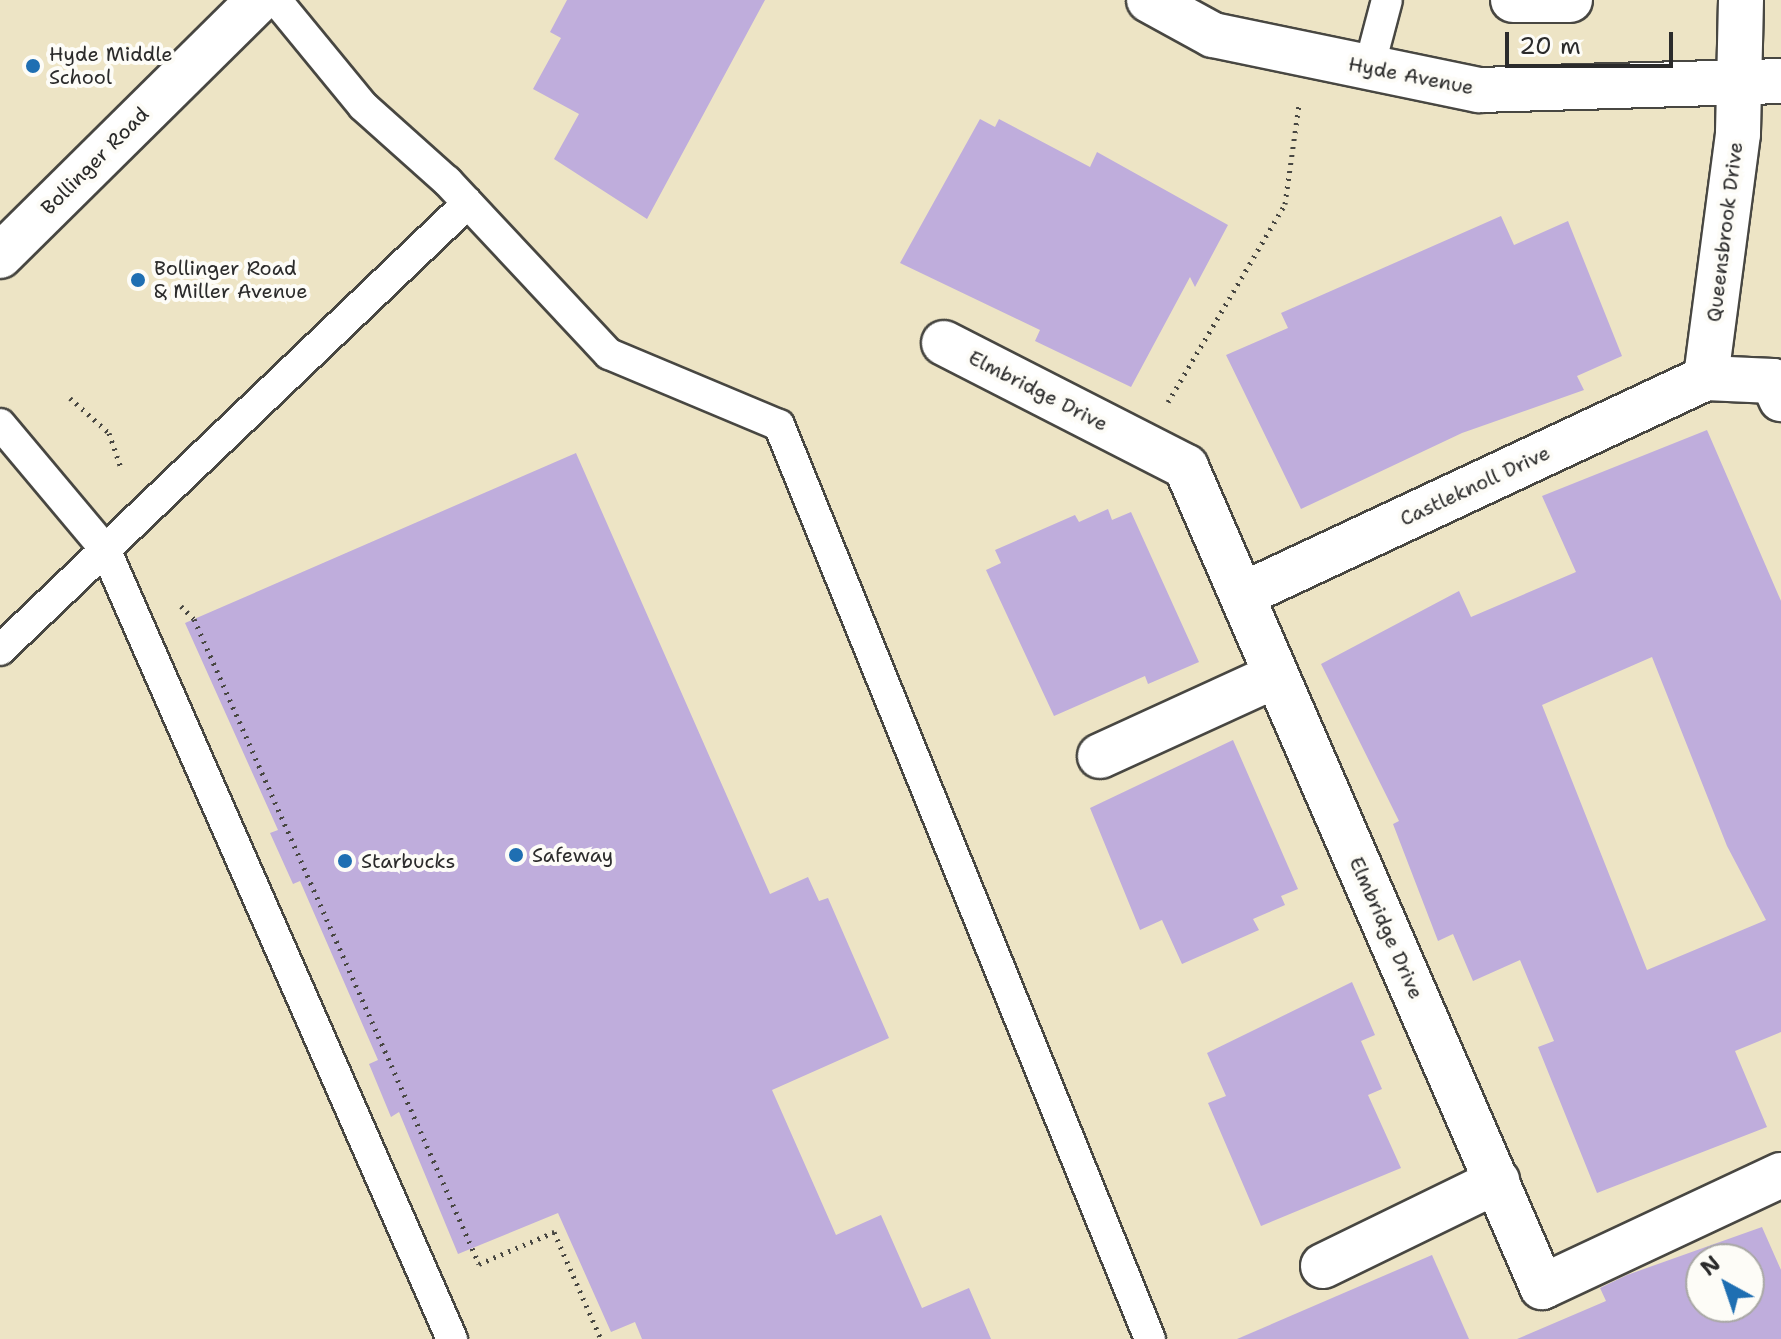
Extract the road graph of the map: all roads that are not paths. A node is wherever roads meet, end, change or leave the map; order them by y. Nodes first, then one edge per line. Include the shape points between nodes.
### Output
1 (259, 0) edge
2 (276, 0) edge
3 (1149, 0) edge
4 (1387, 0) edge
5 (1513, 0) edge
6 (1570, 0) edge
7 (1741, 0) edge
8 (1369, 68) junction
9 (1760, 83) edge
10 (468, 203) junction
11 (0, 256) edge
12 (944, 343) dead end
13 (1706, 378) junction
14 (1781, 399) edge
15 (0, 424) edge
16 (105, 549) junction
17 (1244, 594) junction
18 (0, 650) edge
19 (1275, 676) junction
20 (1100, 756) dead end
21 (1781, 1175) edge
22 (1497, 1181) junction
23 (1323, 1266) dead end
24 (452, 1339) edge
25 (1150, 1339) edge

1 - 11 street, Bollinger Road
2 - 10 lane via 363,106
3 - 8 street, Hyde Avenue via 1213,35
4 - 8 lane
5 - 6 street
7 - 9 street, Queensbrook Drive
8 - 9 street, Hyde Avenue via 1479,90
9 - 13 street, Queensbrook Drive
10 - 16 lane
10 - 25 lane via 609,354 779,425
12 - 17 street, Elmbridge Drive via 1186,467
13 - 14 street via 1773,381
13 - 17 street, Castleknoll Drive
15 - 16 lane
16 - 18 lane
16 - 24 lane
17 - 19 street, Elmbridge Drive
19 - 20 street
19 - 22 street, Elmbridge Drive
21 - 22 street, Elmbridge Drive via 1542,1287
22 - 23 street

